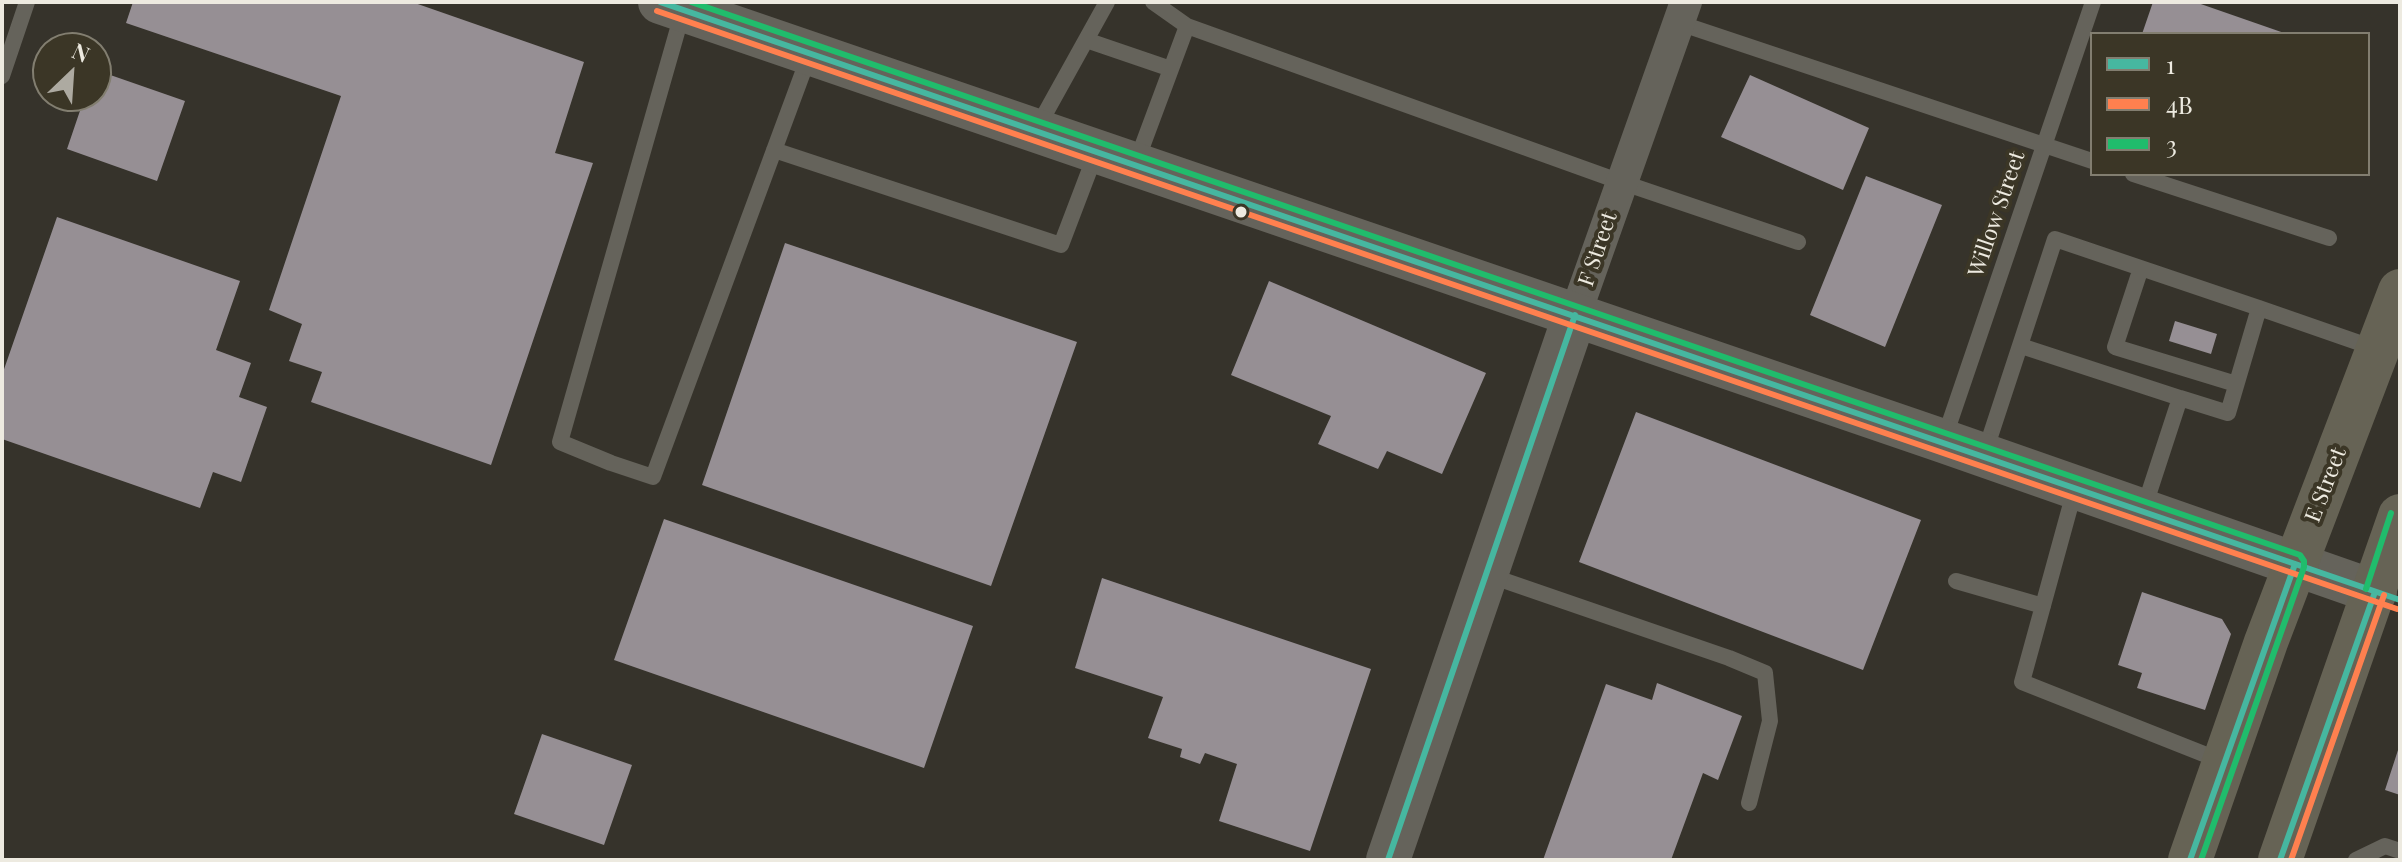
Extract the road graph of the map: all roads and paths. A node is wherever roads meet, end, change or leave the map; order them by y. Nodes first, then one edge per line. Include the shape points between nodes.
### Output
1 (27, 2) edge
2 (1107, 2) edge
3 (1153, 2) edge
4 (2093, 2) edge
5 (672, 6) edge
6 (1683, 13) edge
7 (1187, 26) junction
8 (1086, 40) junction
9 (810, 53) junction
10 (1171, 69) junction
11 (2, 76) edge
12 (1035, 131) junction
13 (2044, 145) junction
14 (774, 150) junction
15 (1116, 158) junction
16 (2090, 160) edge
17 (2139, 176) edge
18 (1621, 182) junction
19 (2329, 238) dead end
20 (1798, 242) dead end
21 (2141, 268) junction
22 (2400, 291) edge
23 (2259, 308) junction
24 (1575, 315) junction
25 (2021, 346) junction
26 (2379, 350) junction
27 (2236, 384) junction
28 (2180, 398) junction
29 (1943, 441) junction
30 (1984, 455) junction
31 (2075, 487) junction
32 (2143, 511) junction
33 (2400, 516) edge
34 (2295, 564) junction
35 (1486, 575) junction
36 (1956, 581) dead end
37 (2375, 592) junction
38 (2043, 606) junction
39 (2224, 762) junction
40 (1749, 803) dead end
41 (2400, 851) edge
42 (1388, 860) edge
43 (2190, 860) edge
44 (2280, 860) edge
45 (2356, 860) edge

1 - 11 lane
2 - 8 lane
3 - 7 lane
4 - 13 lane, Willow Street
5 - 9 main road
5 - 14 lane via 560,442 653,477
6 - 13 lane
6 - 18 street, F Street
7 - 10 lane
7 - 18 lane
8 - 10 lane
8 - 12 lane
9 - 12 main road
9 - 14 lane
10 - 15 lane
12 - 15 main road
13 - 16 lane
13 - 29 lane, Willow Street
14 - 15 lane via 1061,245
15 - 24 main road
17 - 19 lane
18 - 20 lane
18 - 24 street, F Street
21 - 23 lane
21 - 25 lane via 2055,239
21 - 27 lane via 2115,347
22 - 26 highway, E Street
23 - 26 lane
23 - 27 lane
24 - 29 main road
24 - 35 main road, F Street
25 - 28 lane
25 - 30 lane
26 - 34 highway, E Street
27 - 28 lane via 2228,413
28 - 32 lane
29 - 30 main road
30 - 31 main road
31 - 32 main road
31 - 38 lane
32 - 34 main road
33 - 37 highway
34 - 37 main road
34 - 39 highway, E Street
35 - 40 lane via 1765,673 1770,721
35 - 42 main road, F Street
36 - 38 lane
37 - 44 highway
38 - 39 lane via 2022,682
39 - 43 highway, E Street
41 - 45 lane via 2385,846

